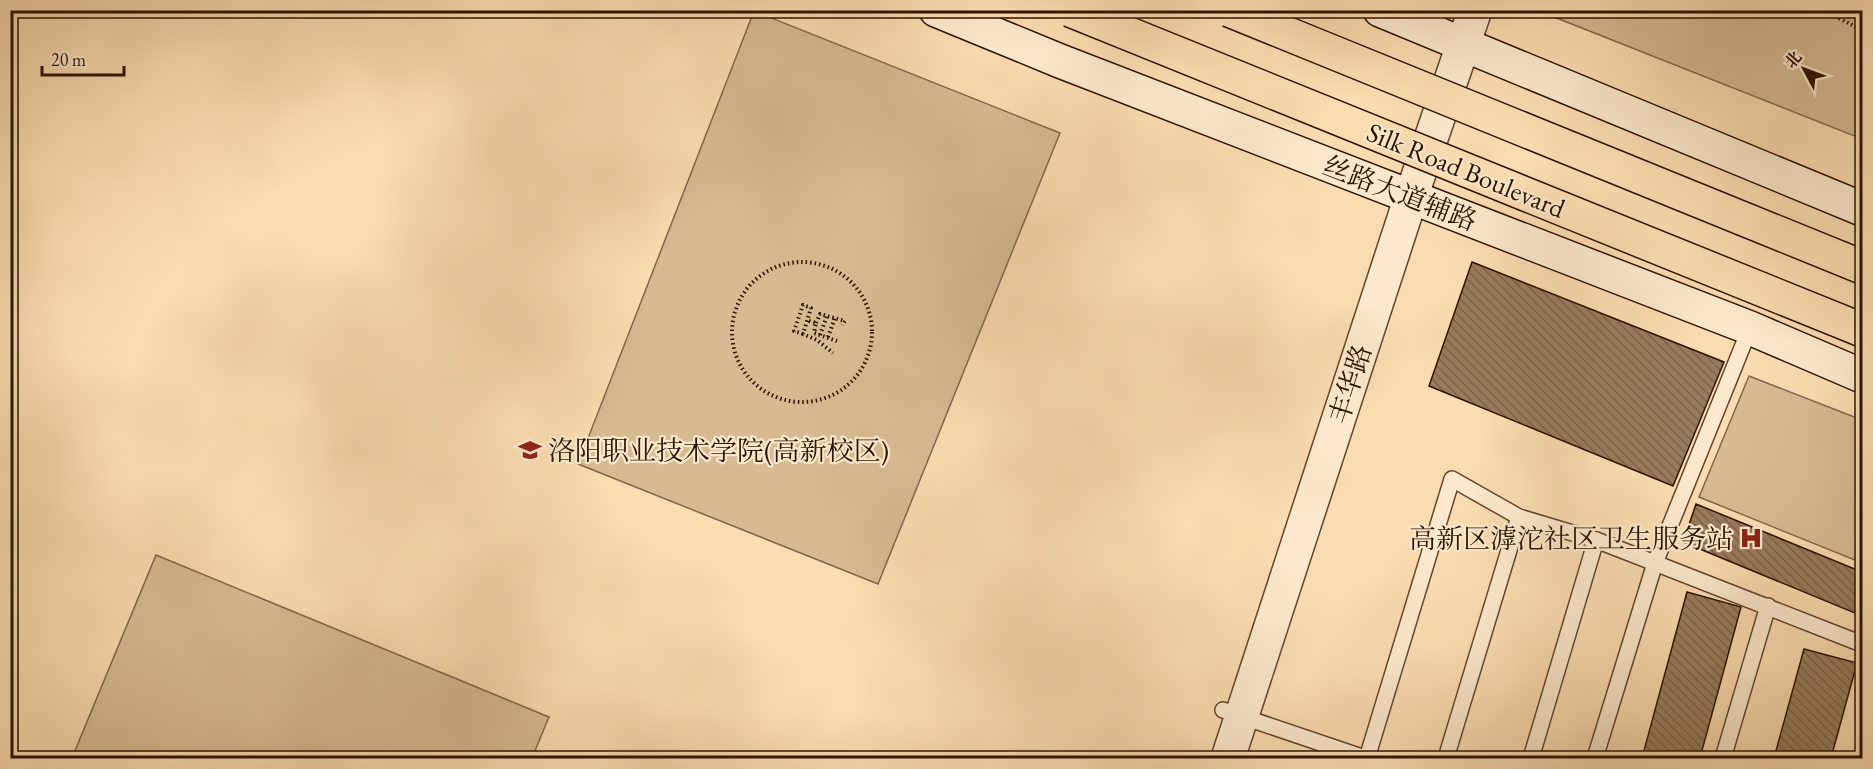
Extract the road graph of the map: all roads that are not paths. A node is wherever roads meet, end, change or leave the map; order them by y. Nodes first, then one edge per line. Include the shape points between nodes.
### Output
1 (936, 10) edge
2 (1070, 10) edge
3 (1228, 10) edge
4 (1380, 10) edge
5 (1475, 10) edge
6 (1452, 30) edge
7 (1401, 193) junction
8 (1863, 209) edge
9 (1863, 267) edge
10 (1750, 328) junction
11 (1863, 330) edge
12 (1863, 376) edge
13 (1519, 517) junction
14 (1596, 540) junction
15 (1655, 563) junction
16 (1768, 606) junction
17 (1863, 644) edge
18 (1233, 712) junction
19 (1208, 759) edge
20 (1228, 759) edge
21 (1366, 759) edge
22 (1446, 759) edge
23 (1531, 759) edge
24 (1595, 759) edge
25 (1723, 759) edge

1 - 7 main road, 丝路大道辅路
2 - 11 highway, Silk Road Boulevard, bridge
3 - 9 highway, bridge
4 - 6 main road
5 - 6 main road, 丰华路
6 - 7 main road, 丰华路
6 - 8 main road
7 - 10 main road, 丝路大道辅路
7 - 18 main road, 丰华路
10 - 12 main road, 丝路大道辅路
10 - 15 lane
13 - 14 lane
13 - 21 lane via 1452,479
13 - 22 lane
14 - 15 lane
14 - 23 lane
15 - 16 lane
15 - 24 lane
16 - 17 lane
16 - 25 lane
18 - 19 main road, 丰华路
18 - 20 main road, 丰华路
18 - 21 lane

